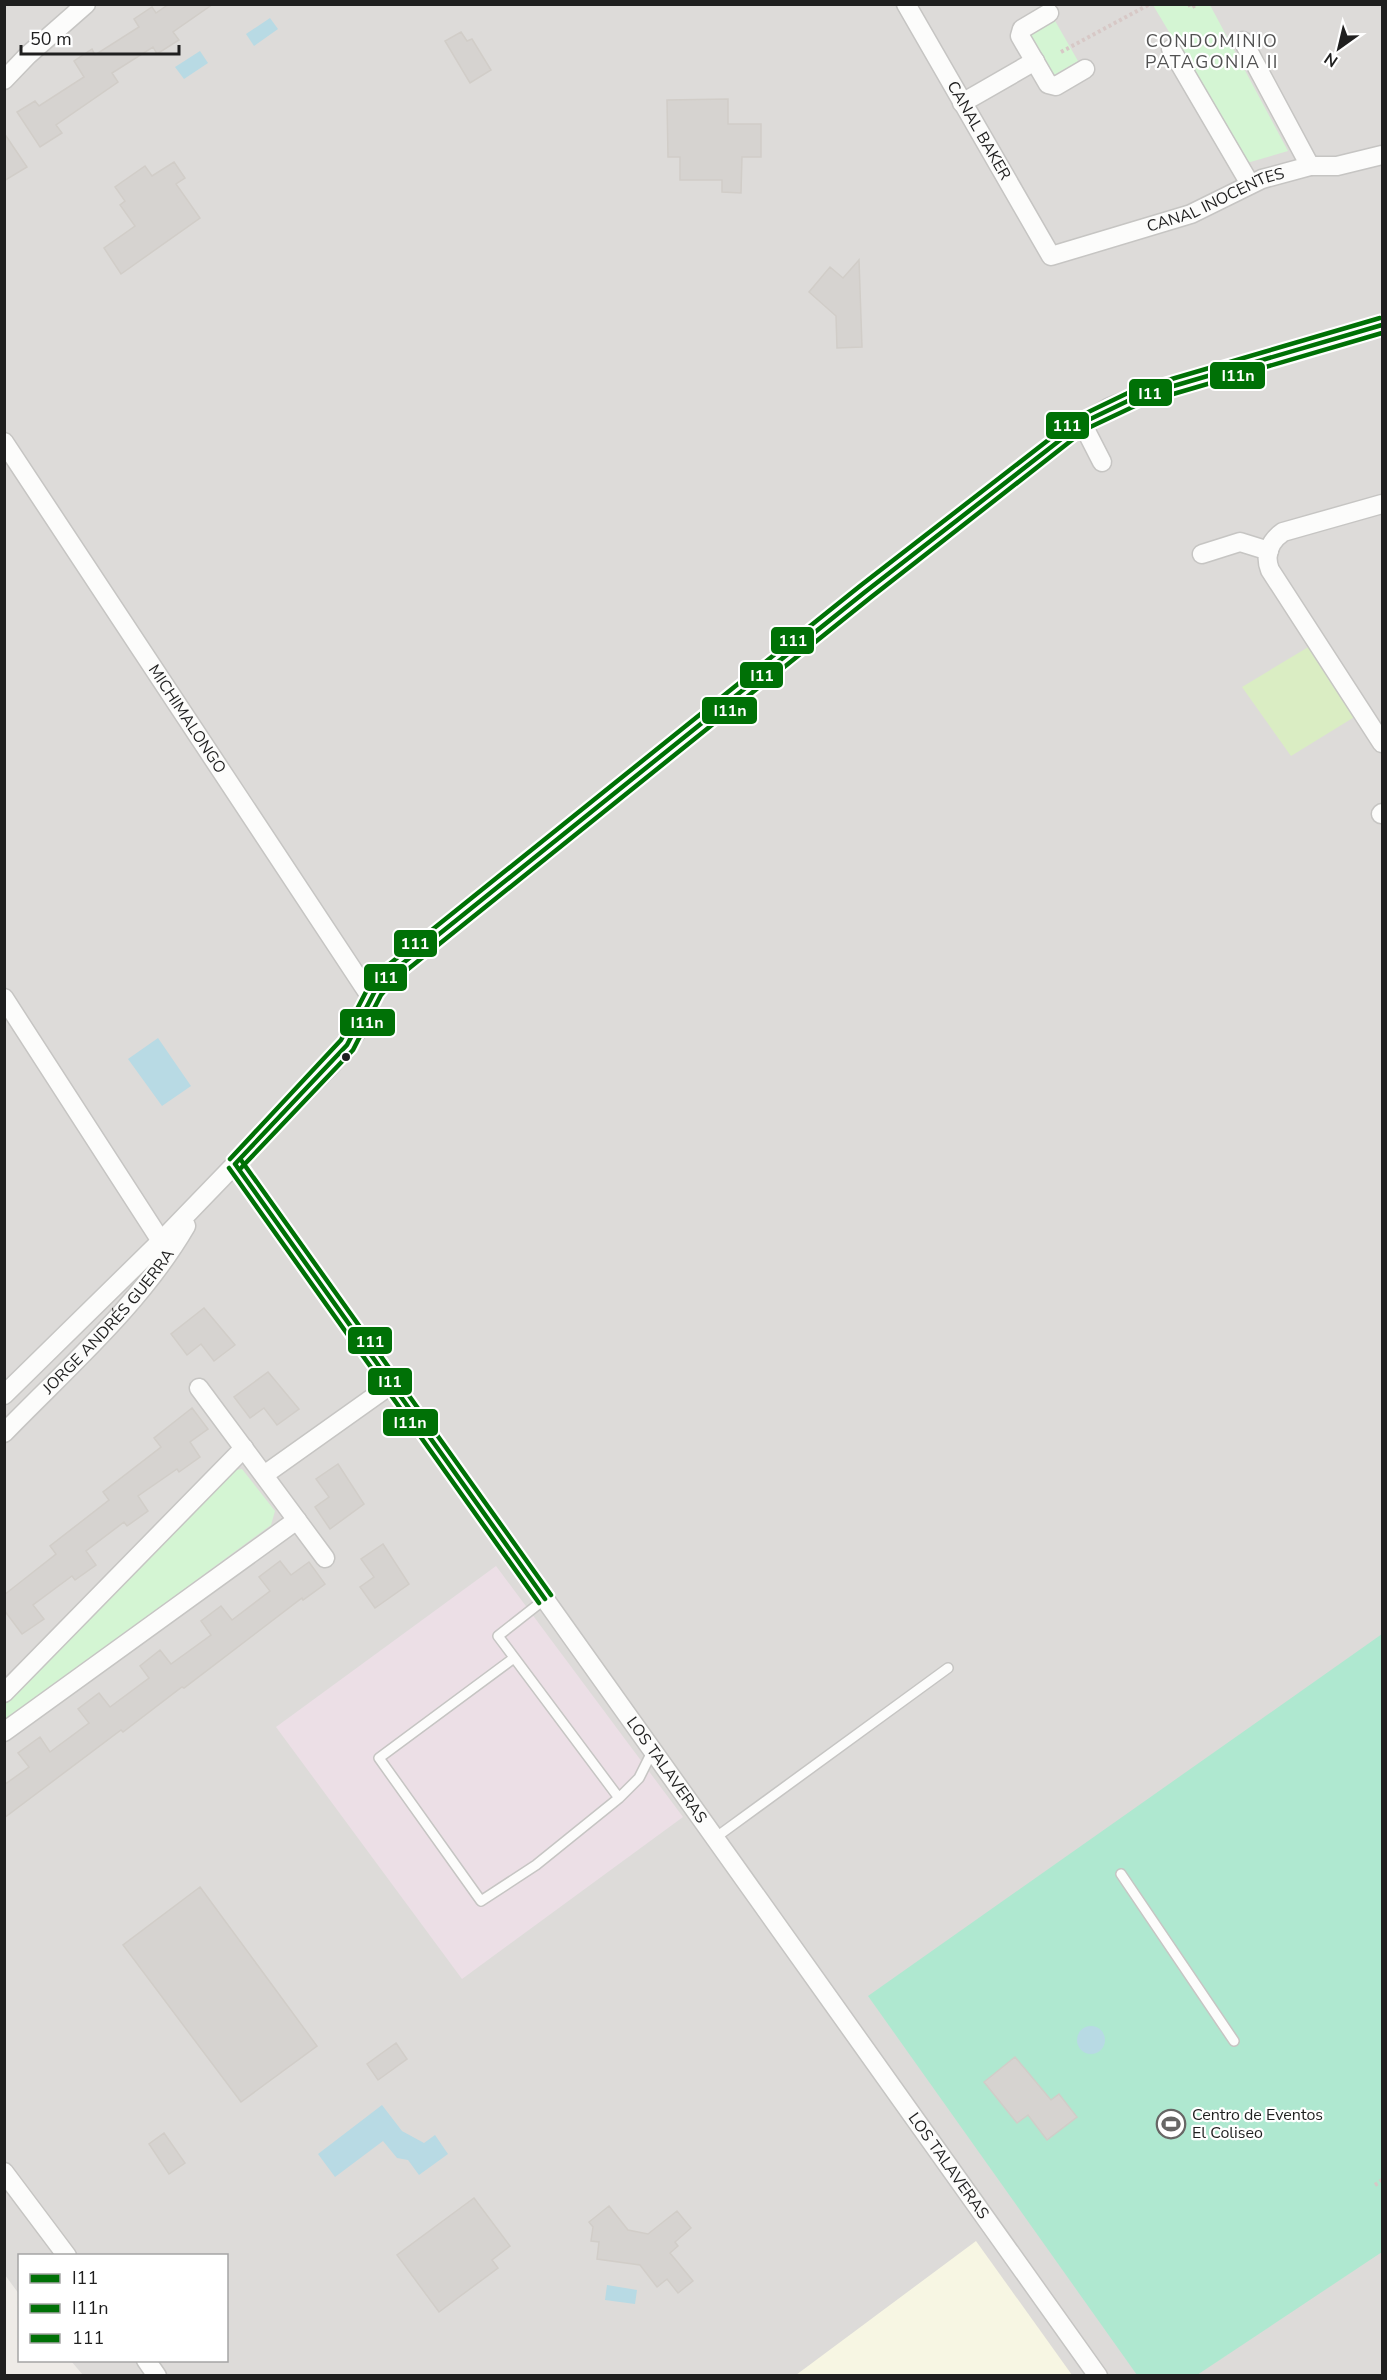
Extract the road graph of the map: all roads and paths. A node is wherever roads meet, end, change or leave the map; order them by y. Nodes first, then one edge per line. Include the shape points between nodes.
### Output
1 (86, 4) edge
2 (906, 4) edge
3 (1150, 4) edge
4 (1189, 4) edge
5 (1197, 4) edge
6 (1049, 13) dead end
7 (1243, 41) dead end
8 (1170, 49) dead end
9 (1061, 52) dead end
10 (1035, 61) junction
11 (1085, 69) dead end
12 (4, 80) edge
13 (963, 103) junction
14 (1383, 155) edge
15 (1310, 166) junction
16 (1250, 184) junction
17 (1051, 256) joint
18 (1383, 325) edge
19 (1082, 423) junction
20 (4, 442) edge
21 (1102, 462) dead end
22 (1383, 504) edge
23 (1269, 551) junction
24 (1202, 554) dead end
25 (1383, 743) edge
26 (370, 996) junction
27 (4, 998) edge
28 (236, 1164) junction
29 (200, 1201) junction
30 (161, 1241) junction
31 (392, 1384) junction
32 (199, 1388) dead end
33 (4, 1395) edge
34 (4, 1433) edge
35 (244, 1448) junction
36 (264, 1475) junction
37 (297, 1520) junction
38 (325, 1558) dead end
39 (545, 1599) junction
40 (514, 1658) junction
41 (948, 1668) dead end
42 (4, 1693) edge
43 (4, 1732) edge
44 (653, 1750) junction
45 (619, 1798) junction
46 (715, 1838) junction
47 (1121, 1874) dead end
48 (1234, 2041) dead end
49 (4, 2172) edge
50 (1383, 2180) edge
51 (1375, 2185) dead end
52 (66, 2254) edge
53 (147, 2362) edge
54 (157, 2376) edge
55 (1098, 2376) edge

1 - 12 street
2 - 13 street, CANAL BAKER
3 - 9 path
4 - 5 path via 1191,8
6 - 10 street via 1022,29 1020,36
7 - 15 street
8 - 16 street
10 - 11 street via 1048,84 1056,86
10 - 13 street
13 - 17 street, CANAL BAKER
14 - 15 street, CANAL INOCENTES via 1337,166
15 - 16 street, CANAL INOCENTES
16 - 17 street, CANAL INOCENTES via 1191,214
18 - 19 street, JORGE ANDRÉS GUERRA via 1136,397
19 - 21 street
19 - 26 street, JORGE ANDRÉS GUERRA via 387,975
20 - 26 street, MICHIMALONGO
22 - 23 street via 1283,532
23 - 24 street via 1240,542
23 - 25 street via 1270,570
26 - 28 street, JORGE ANDRÉS GUERRA via 358,1030 347,1046
27 - 30 street
28 - 29 street, JORGE ANDRÉS GUERRA
28 - 31 street, LOS TALAVERAS
29 - 30 street, JORGE ANDRÉS GUERRA
29 - 34 street, JORGE ANDRÉS GUERRA via 168,1257 135,1299
30 - 33 street, JORGE ANDRÉS GUERRA
31 - 36 street
31 - 39 street, LOS TALAVERAS
32 - 35 street
35 - 36 street
35 - 42 street
36 - 37 street
37 - 38 street
37 - 43 street
39 - 40 lane via 498,1636
39 - 44 street, LOS TALAVERAS
40 - 45 lane
40 - 45 lane via 379,1758 481,1901 536,1865
41 - 46 lane
44 - 45 lane via 639,1778
44 - 46 street, LOS TALAVERAS
46 - 55 street, LOS TALAVERAS
47 - 48 lane
49 - 52 street
50 - 51 path
53 - 54 street

